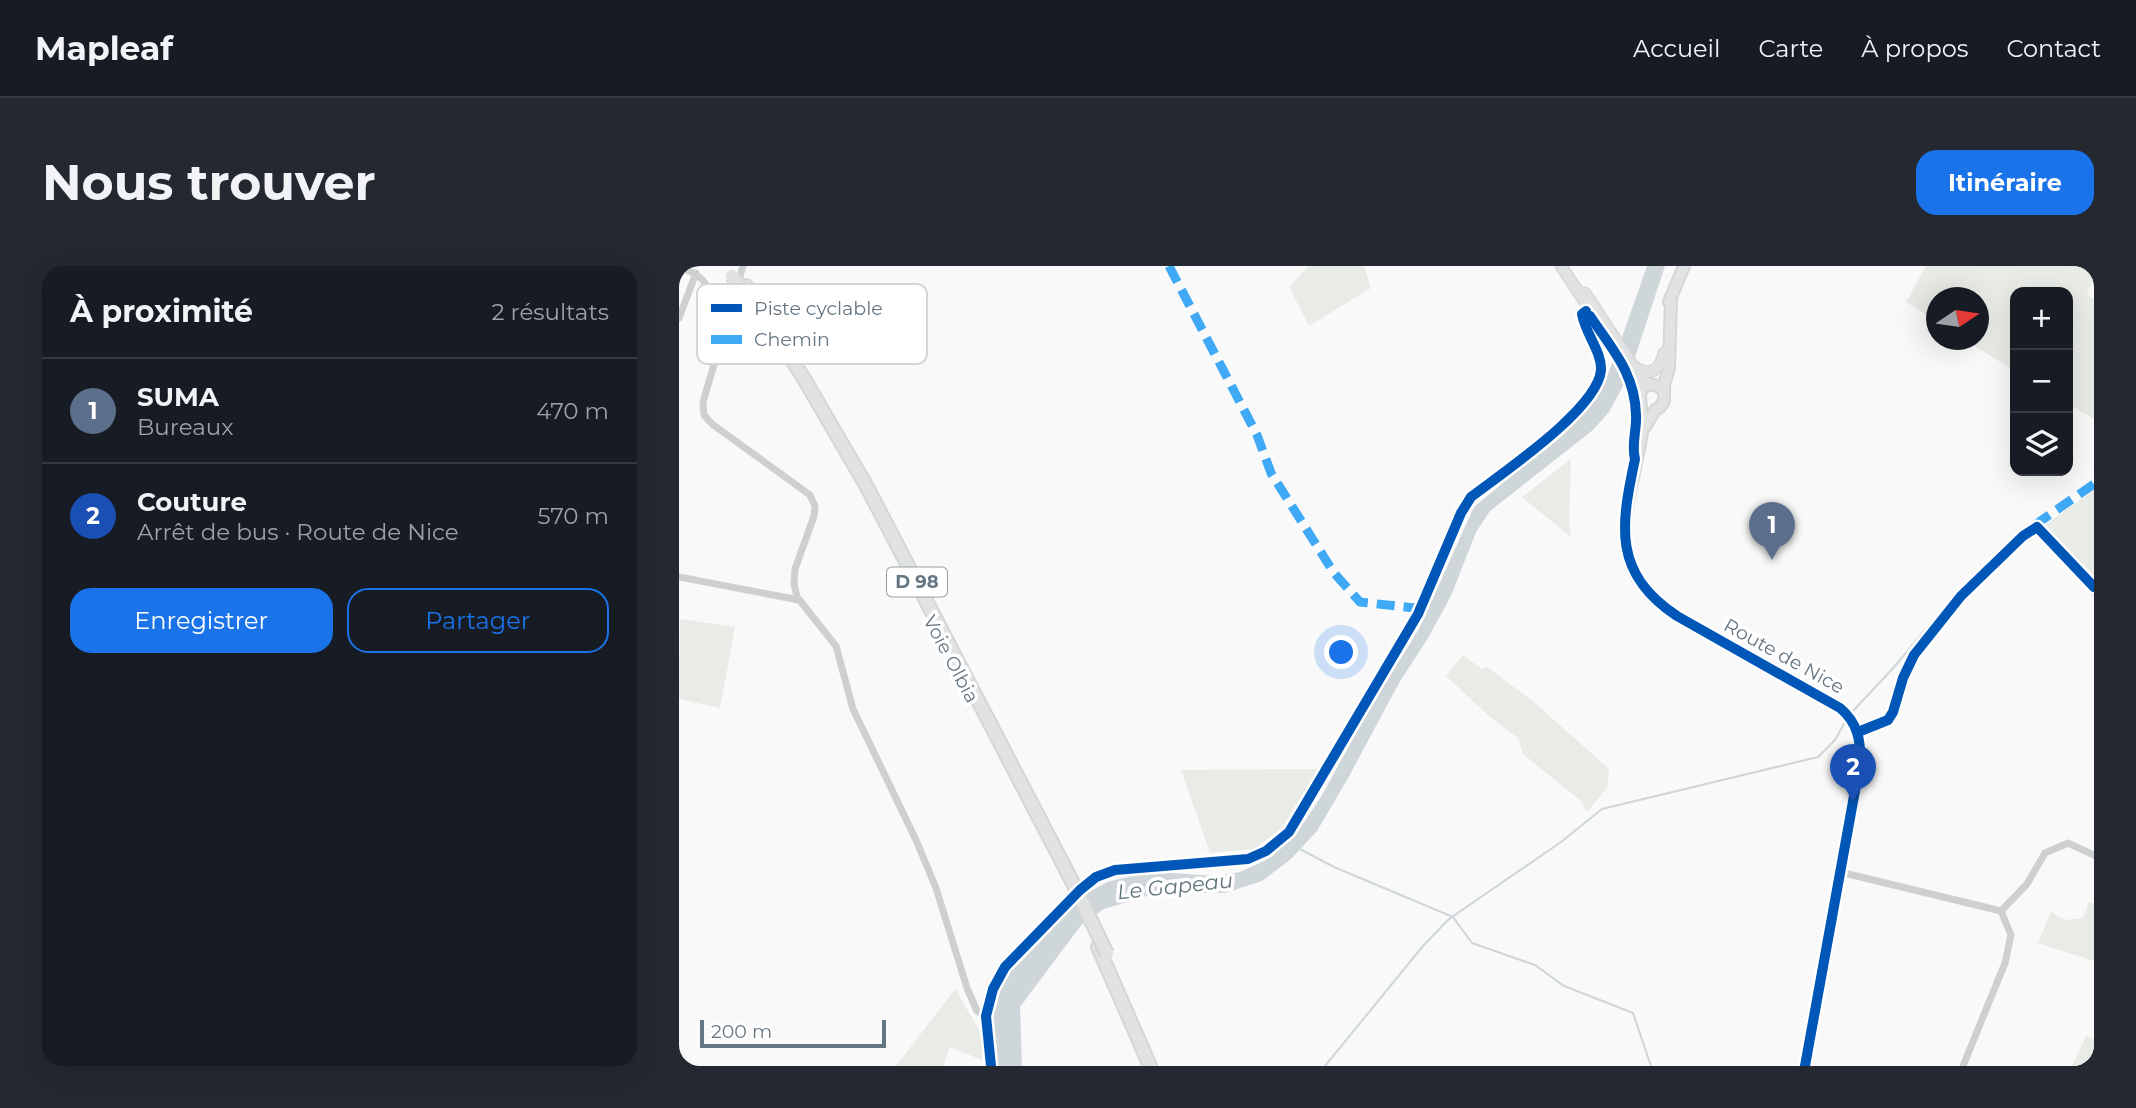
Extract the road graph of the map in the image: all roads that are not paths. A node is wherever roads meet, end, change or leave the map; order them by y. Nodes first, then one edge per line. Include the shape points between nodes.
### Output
1 (1561, 266) edge
2 (1568, 266) edge
3 (1684, 266) edge
4 (679, 268) edge
5 (696, 273) junction
6 (706, 284) edge
7 (1671, 298) junction
8 (1590, 307) junction
9 (679, 318) edge
10 (1611, 337) junction
11 (1664, 353) junction
12 (714, 364) edge
13 (789, 364) edge
14 (1633, 371) junction
15 (1655, 386) junction
16 (1641, 400) junction
17 (1655, 410) junction
18 (1642, 432) junction
19 (679, 577) edge
20 (2094, 587) edge
21 (800, 600) junction
22 (1858, 732) junction
23 (2094, 855) edge
24 (1840, 872) junction
25 (2001, 911) junction
26 (986, 1016) junction
27 (991, 1066) edge
28 (1153, 1066) edge
29 (1805, 1066) edge
30 (1963, 1066) edge

1 - 8 main road
2 - 10 main road
3 - 7 main road
4 - 5 street
5 - 6 street
5 - 9 street
7 - 11 main road via 1664,316
7 - 15 main road via 1669,368
8 - 10 main road
8 - 26 street via 1582,314 1600,362 1596,387 1563,425 1471,497 1418,614 1289,832 1248,859 1127,869 1096,877 1005,967
10 - 14 main road
11 - 14 main road via 1659,368
11 - 15 main road via 1663,374
12 - 21 street via 704,415 810,495 815,506 795,569
13 - 28 highway, Voie Olbia / D 98, bridge via 857,481 1073,888
14 - 15 main road
14 - 16 main road
15 - 16 main road via 1643,388
15 - 17 main road via 1664,401
16 - 17 main road
16 - 18 main road
17 - 18 main road
18 - 22 main road, Route de Nice via 1623,532 1638,578 1677,616 1840,708
19 - 21 street
20 - 22 street via 2037,527 2030,531 1961,596 1914,655 1888,720
21 - 26 street via 836,646 853,709 936,888 967,988 977,1011
22 - 24 main road via 1860,763
23 - 25 street via 2068,843 2045,853 2027,884
24 - 25 street
24 - 29 main road
25 - 30 street via 2011,935 2005,963
26 - 27 street

